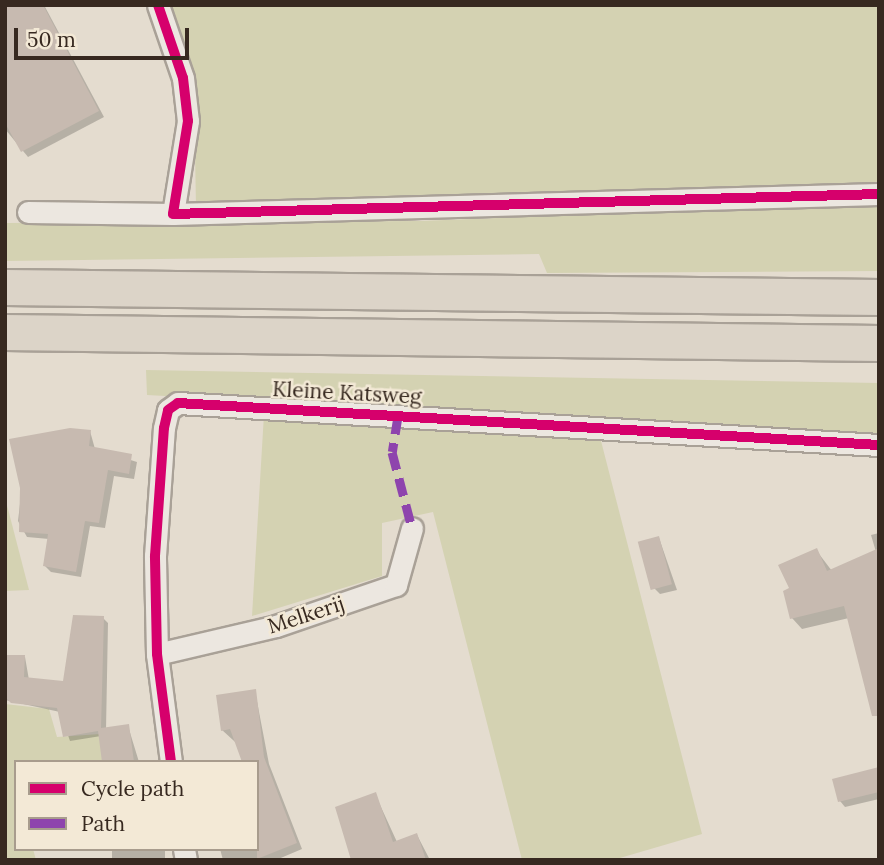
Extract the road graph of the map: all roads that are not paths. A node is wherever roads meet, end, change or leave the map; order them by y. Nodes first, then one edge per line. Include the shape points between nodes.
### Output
1 (158, 5) edge
2 (879, 194) edge
3 (28, 212) dead end
4 (173, 214) junction
5 (5, 287) edge
6 (879, 297) edge
7 (5, 332) edge
8 (879, 343) edge
9 (879, 445) edge
10 (412, 528) dead end
11 (157, 654) junction
12 (171, 760) edge

1 - 4 street via 183,78 188,121
2 - 4 street
3 - 4 street
5 - 6 highway
7 - 8 highway
9 - 11 street, Kleine Katsweg via 178,402 168,410 164,428 155,556
10 - 11 street, Melkerij via 396,585 275,626
11 - 12 street, Kleine Katsweg

